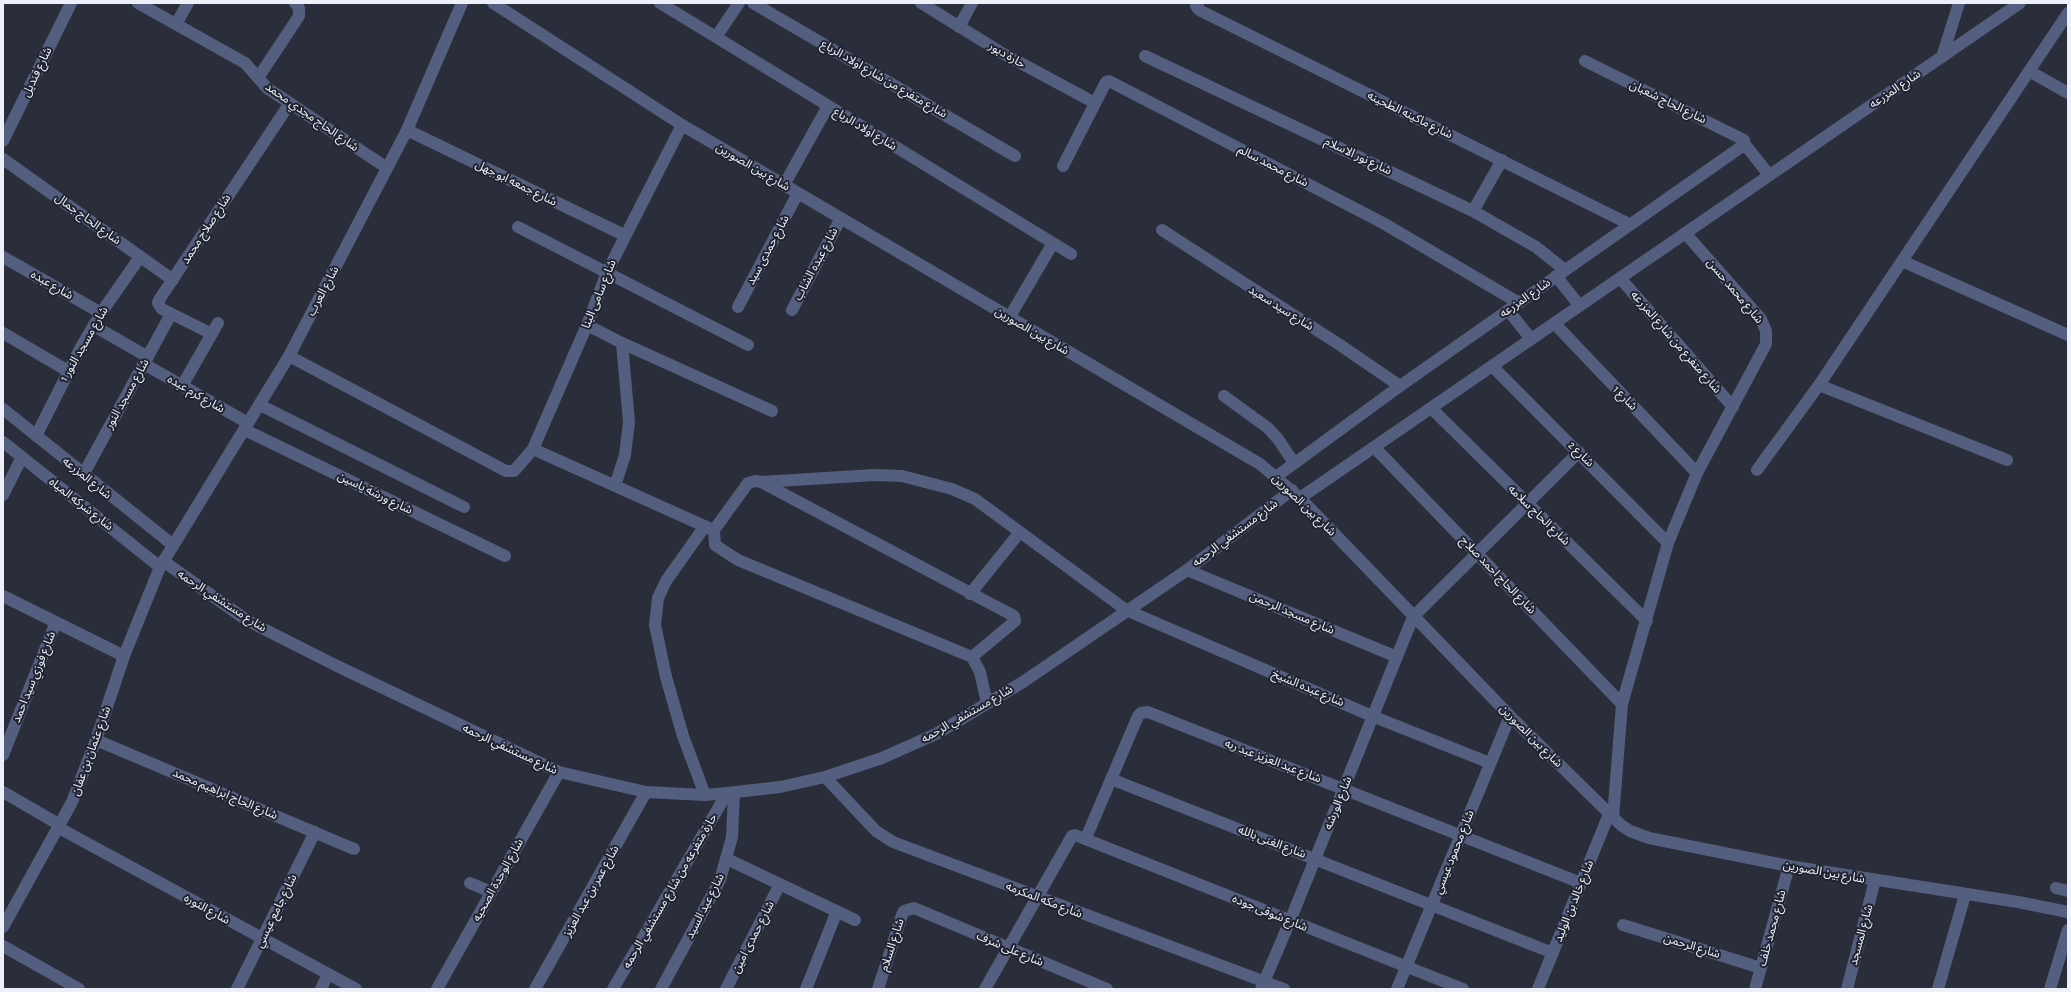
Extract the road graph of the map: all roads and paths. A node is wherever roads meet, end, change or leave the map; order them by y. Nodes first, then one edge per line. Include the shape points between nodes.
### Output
1 (71, 3) edge
2 (138, 3) edge
3 (188, 3) edge
4 (295, 3) edge
5 (462, 3) edge
6 (493, 3) edge
7 (660, 3) edge
8 (739, 3) edge
9 (753, 3) edge
10 (921, 3) edge
11 (972, 3) edge
12 (1198, 3) edge
13 (1959, 3) edge
14 (2020, 3) edge
15 (2068, 13) edge
16 (176, 24) junction
17 (959, 27) junction
18 (716, 37) junction
19 (1145, 56) dead end
20 (1942, 57) junction
21 (1585, 61) dead end
22 (2029, 71) junction
23 (258, 78) junction
24 (2068, 93) edge
25 (290, 103) junction
26 (1095, 103) junction
27 (828, 106) junction
28 (682, 125) junction
29 (407, 130) junction
30 (3, 141) edge
31 (1745, 146) junction
32 (1015, 156) dead end
33 (3, 159) edge
34 (1502, 160) junction
35 (1063, 166) dead end
36 (387, 168) junction
37 (1769, 175) junction
38 (784, 185) junction
39 (798, 193) junction
40 (1473, 211) junction
41 (841, 218) junction
42 (1629, 224) junction
43 (518, 228) dead end
44 (1162, 230) dead end
45 (1685, 233) junction
46 (624, 235) junction
47 (1053, 243) junction
48 (1071, 254) dead end
49 (3, 257) edge
50 (140, 257) junction
51 (1902, 261) junction
52 (607, 272) junction
53 (1560, 273) junction
54 (1620, 278) junction
55 (173, 280) junction
56 (1519, 303) junction
57 (1579, 305) junction
58 (738, 307) dead end
59 (792, 310) dead end
60 (1508, 310) junction
61 (101, 313) junction
62 (171, 314) junction
63 (1009, 318) junction
64 (218, 323) dead end
65 (1554, 323) junction
66 (587, 325) junction
67 (94, 326) junction
68 (3, 333) edge
69 (212, 334) junction
70 (2068, 335) edge
71 (1531, 339) junction
72 (622, 343) junction
73 (748, 345) dead end
74 (289, 356) junction
75 (146, 360) junction
76 (1492, 366) junction
77 (68, 371) junction
78 (1819, 385) junction
79 (182, 386) junction
80 (1400, 386) junction
81 (1224, 396) dead end
82 (260, 405) junction
83 (1733, 407) junction
84 (1431, 408) junction
85 (3, 409) edge
86 (772, 410) dead end
87 (246, 426) junction
88 (36, 436) junction
89 (3, 442) edge
90 (1374, 447) junction
91 (533, 449) junction
92 (1579, 452) junction
93 (22, 457) junction
94 (2008, 460) dead end
95 (1294, 463) junction
96 (1757, 470) dead end
97 (1697, 473) junction
98 (83, 475) junction
99 (1277, 476) junction
100 (761, 482) junction
101 (615, 486) junction
102 (1296, 494) junction
103 (3, 495) edge
104 (1527, 504) junction
105 (464, 507) dead end
106 (709, 528) junction
107 (1020, 532) junction
108 (1668, 543) junction
109 (173, 545) junction
110 (1477, 553) junction
111 (505, 556) dead end
112 (161, 564) junction
113 (1187, 570) junction
114 (970, 594) junction
115 (3, 596) edge
116 (1126, 610) junction
117 (1413, 617) junction
118 (1647, 621) junction
119 (56, 622) junction
120 (124, 656) junction
121 (972, 657) junction
122 (1397, 657) junction
123 (987, 703) junction
124 (1622, 704) junction
125 (1372, 716) junction
126 (1510, 716) junction
127 (96, 740) junction
128 (3, 755) edge
129 (1490, 762) junction
130 (559, 772) junction
131 (825, 777) junction
132 (1111, 779) junction
133 (1343, 789) junction
134 (3, 792) edge
135 (646, 792) junction
136 (730, 793) junction
137 (705, 794) junction
138 (1611, 816) junction
139 (60, 826) junction
140 (315, 832) junction
141 (1461, 835) junction
142 (1082, 837) junction
143 (354, 849) dead end
144 (727, 858) junction
145 (1315, 859) junction
146 (1789, 866) junction
147 (1875, 880) junction
148 (1581, 883) junction
149 (470, 884) dead end
150 (780, 884) junction
151 (2056, 888) dead end
152 (2068, 891) edge
153 (491, 892) junction
154 (1965, 895) junction
155 (1038, 898) junction
156 (1432, 906) junction
157 (914, 908) joint
158 (837, 911) junction
159 (2068, 912) edge
160 (855, 920) dead end
161 (1290, 921) junction
162 (1623, 925) dead end
163 (3, 926) edge
164 (2068, 930) edge
165 (262, 939) junction
166 (3, 946) edge
167 (1010, 949) junction
168 (1553, 953) junction
169 (1407, 966) junction
170 (1761, 968) junction
171 (328, 974) junction
172 (63, 985) edge
173 (1262, 985) edge
174 (79, 989) edge
175 (237, 989) edge
176 (321, 989) edge
177 (356, 989) edge
178 (437, 989) edge
179 (535, 989) edge
180 (613, 989) edge
181 (661, 989) edge
182 (726, 989) edge
183 (806, 989) edge
184 (878, 989) edge
185 (985, 989) edge
186 (1107, 989) edge
187 (1284, 989) edge
188 (1398, 989) edge
189 (1463, 989) edge
190 (1538, 989) edge
191 (1755, 989) edge
192 (1847, 989) edge
193 (1938, 989) edge
194 (2050, 989) edge

1 - 30 street, شارع قنديل
2 - 16 street, شارع الحاج مجدي محمد
3 - 16 street
4 - 23 street via 299,8 299,16
5 - 29 street, شارع العرب
6 - 28 street, شارع بين الصورين
7 - 18 street, شارع اولاد الرباع
8 - 18 street
9 - 32 street, شارع متفرع من شارع اولاد الرباع
10 - 17 street, حارة دبور
11 - 17 street
12 - 34 street, شارع ماكينه الطحينه via 1196,6 1199,10
13 - 20 street
14 - 20 street, شارع المزرعه
15 - 22 street
16 - 23 street, شارع الحاج مجدي محمد via 245,63
17 - 26 street, حارة دبور
18 - 27 street, شارع اولاد الرباع
19 - 40 street, شارع نور الاسلام
20 - 37 street, شارع المزرعه
21 - 31 street, شارع الحاج شعبان via 1744,140
22 - 24 street
22 - 51 street
23 - 25 street, شارع الحاج مجدي محمد via 267,88
25 - 36 street, شارع الحاج مجدي محمد
25 - 55 street, شارع صلاح محمد
26 - 35 street, شارع محمد سالم
26 - 56 street, شارع محمد سالم via 1109,81 1383,223
27 - 38 street
27 - 47 street, شارع اولاد الرباع
28 - 38 street, شارع بين الصورين
28 - 46 street, شارع سامى البنا
29 - 36 street, شارع العرب
29 - 46 street, شارع جمعه ابو جهل
31 - 37 street
31 - 42 street, شارع المزرعه
33 - 50 street, شارع الحاج جمال
34 - 40 street
34 - 42 street, شارع ماكينه الطحينه
36 - 74 street, شارع العرب
37 - 45 street, شارع المزرعه
38 - 39 street, شارع بين الصورين
39 - 41 street, شارع بين الصورين
39 - 58 street, شارع حمدى سيد
40 - 53 street, شارع نور الاسلام via 1536,247
41 - 59 street, شارع عبده الشاب
41 - 63 street, شارع بين الصورين
42 - 53 street, شارع المزرعه
43 - 52 street
44 - 80 street, شارع سيد سعيد
45 - 54 street, شارع المزرعه
45 - 83 street, شارع محمد حسن via 1761,319 1766,331 1766,344 1761,356
46 - 52 street, شارع سامى البنا
47 - 48 street, شارع اولاد الرباع
47 - 63 street
49 - 61 street, شارع عبده
50 - 55 street, شارع الحاج جمال
50 - 61 street, شارع مسجد النور 1
51 - 70 street
51 - 78 street
52 - 66 street, شارع سامى البنا
52 - 73 street
53 - 56 street, شارع المزرعه
53 - 57 street, شارع نور الاسلام
54 - 57 street, شارع المزرعه
54 - 83 street, شارع متفرع من شارع المزرعه
55 - 62 street, شارع صلاح محمد via 158,303
56 - 60 street, شارع المزرعه
57 - 65 street, شارع المزرعه
60 - 71 street
60 - 80 street, شارع المزرعه
61 - 67 street, شارع مسجد النور 1
62 - 69 street, شارع صلاح محمد
62 - 75 street, شارع مسجد النور
63 - 99 street, شارع بين الصورين via 1242,452
64 - 69 street
65 - 71 street, شارع المزرعه
65 - 97 street, شارع 1
66 - 72 street
66 - 91 street, شارع سامى البنا
67 - 75 street, شارع كرم عبده
67 - 77 street, شارع مسجد النور 1
68 - 77 street
69 - 79 street
71 - 76 street, شارع المزرعه
72 - 86 street
72 - 101 street via 629,422 625,455
74 - 82 street, شارع العرب
74 - 91 street, شارع سامى البنا via 506,471 514,471
75 - 79 street, شارع كرم عبده
75 - 98 street, شارع مسجد النور
76 - 84 street, شارع المزرعه
76 - 92 street, شارع 2
77 - 88 street, شارع مسجد النور 1
78 - 94 street
78 - 96 street
79 - 87 street, شارع كرم عبده
80 - 95 street, شارع المزرعه
81 - 95 street via 1268,428
82 - 87 street, شارع العرب
82 - 105 street
83 - 97 street, شارع محمد حسن
84 - 90 street, شارع المزرعه
84 - 104 street, شارع الحاج سلامه
85 - 88 street, شارع المزرعه
87 - 109 street, شارع العرب
87 - 111 street, شارع ورشة ياسين
88 - 98 street, شارع المزرعه
89 - 93 street, شارع شركه المياه
90 - 102 street, شارع المزرعه
90 - 110 street, شارع الحاج احمد صلاح
91 - 101 street
92 - 104 street
92 - 108 street, شارع 2
93 - 103 street
93 - 112 street, شارع شركه المياه
95 - 99 street, شارع المزرعه
97 - 108 street, شارع محمد حسن
98 - 109 street, شارع المزرعه
99 - 102 street, شارع بين الصورين
100 - 106 street, شارع عبده الشيخ via 748,483
100 - 107 street, شارع عبده الشيخ via 874,475 902,476 952,489 975,499
100 - 114 street
101 - 106 street
102 - 113 street, شارع مستشفي الرحمه
102 - 117 street, شارع بين الصورين
104 - 110 street
104 - 118 street, شارع الحاج سلامه
106 - 121 street via 715,545 738,560
106 - 137 street, شارع عبده الشيخ via 666,581 658,598 655,625 682,736
107 - 114 street
107 - 116 street, شارع عبده الشيخ
108 - 118 street, شارع خالد بن الوليد
109 - 112 street, شارع العرب
110 - 117 street
110 - 124 street, شارع الحاج احمد صلاح
112 - 120 street, شارع عثمان بن عفان
112 - 130 street, شارع مستشفي الرحمه via 248,621
113 - 116 street, شارع مستشفي الرحمه
113 - 122 street, شارع مسجد الرحمن
114 - 121 street via 1015,618 1015,621
115 - 119 street
116 - 123 street, شارع مستشفي الرحمه via 1023,682
116 - 125 street, شارع عبده الشيخ
117 - 122 street, شارع الورشه
117 - 126 street, شارع بين الصورين
118 - 124 street, شارع خالد بن الوليد
119 - 120 street
119 - 128 street, شارع فوزي سيد احمد
120 - 127 street, شارع عثمان بن عفان
121 - 123 street via 980,672
122 - 125 street, شارع الورشه
123 - 131 street, شارع مستشفي الرحمه via 936,734 882,758
124 - 138 street, شارع خالد بن الوليد
125 - 129 street, شارع عبده الشيخ
125 - 133 street, شارع الورشه
126 - 129 street, شارع محمود عيسي
126 - 138 street, شارع بين الصورين
127 - 139 street, شارع عثمان بن عفان
127 - 140 street, شارع الحاج ابراهيم محمد
129 - 141 street, شارع محمود عيسي
130 - 135 street, شارع مستشفي الرحمه
130 - 153 street, شارع الوحدة الصحيه
131 - 136 street, شارع مستشفي الرحمه via 780,787
131 - 155 street, شارع مكه المكرمه via 884,837
132 - 133 street, شارع عبد العزيز عبد ربه via 1138,716 1144,712
132 - 142 street
132 - 145 street, شارع الغنى بالله
133 - 141 street, شارع عبد العزيز عبد ربه
133 - 145 street, شارع الورشه
134 - 139 street
135 - 137 street, شارع مستشفي الرحمه
135 - 179 street, شارع عمر بن عبد العزيز
136 - 137 street, شارع مستشفي الرحمه
136 - 144 street, شارع عيد السيد via 732,837
136 - 180 street, حارة متفرعه من شارع مستشفي الرحمه
138 - 146 street, شارع بين الصورين via 1639,836
138 - 148 street, شارع خالد بن الوليد
139 - 163 street, شارع عثمان بن عفان
139 - 165 street, شارع الثوره
140 - 143 street, شارع الحاج ابراهيم محمد
140 - 165 street, شارع جامع عيسي
141 - 148 street, شارع عبد العزيز عبد ربه
141 - 156 street, شارع محمود عيسي
142 - 155 street via 1072,836
142 - 161 street, شارع شوقى جوده
144 - 150 street
144 - 181 street, شارع عيد السيد via 720,880
145 - 156 street, شارع الغنى بالله
145 - 161 street, شارع الورشه
146 - 147 street, شارع بين الصورين
146 - 170 street, شارع محمد خلف
147 - 154 street, شارع بين الصورين
147 - 192 street, شارع المسجد
148 - 168 street, شارع خالد بن الوليد
149 - 153 street
150 - 158 street
150 - 182 street, شارع حمدى امين
151 - 152 street
153 - 178 street, شارع الوحدة الصحيه
154 - 159 street, شارع بين الصورين
154 - 193 street
155 - 167 street
155 - 173 street, شارع مكه المكرمه
156 - 168 street, شارع الغنى بالله
156 - 169 street, شارع محمود عيسي
157 - 167 street, شارع على شرف
157 - 184 street, شارع السلام via 904,911 902,915
158 - 160 street
158 - 183 street
161 - 169 street, شارع شوقى جوده
161 - 173 street, شارع الورشه
162 - 170 street, شارع الرحمن
164 - 194 street
165 - 171 street, شارع الثوره
165 - 175 street, شارع جامع عيسي
166 - 172 street
167 - 185 street
167 - 186 street, شارع على شرف
168 - 190 street, شارع خالد بن الوليد
169 - 188 street, شارع محمود عيسي
169 - 189 street, شارع شوقى جوده
170 - 191 street, شارع محمد خلف
171 - 176 street
171 - 177 street, شارع الثوره
172 - 174 street
173 - 187 street, شارع مكه المكرمه

